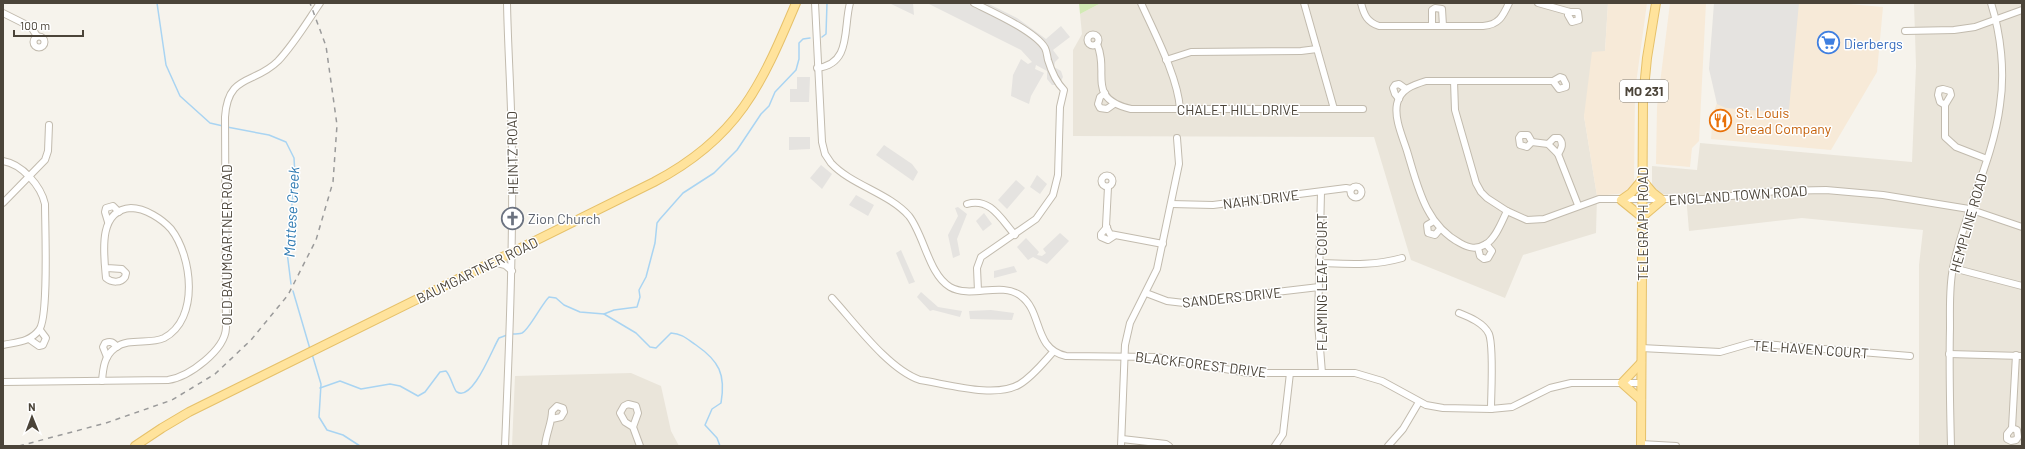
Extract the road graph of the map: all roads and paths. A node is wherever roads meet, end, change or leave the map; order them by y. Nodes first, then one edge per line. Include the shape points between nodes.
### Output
1 (320, 3) edge
2 (507, 3) edge
3 (796, 3) edge
4 (815, 3) edge
5 (850, 3) edge
6 (974, 3) edge
7 (1140, 3) edge
8 (1304, 3) edge
9 (1361, 3) edge
10 (1509, 3) edge
11 (1538, 3) edge
12 (1656, 3) edge
13 (1991, 3) edge
14 (2022, 10) edge
15 (1570, 12) dead end
16 (3, 13) edge
17 (1996, 20) junction
18 (1432, 26) junction
19 (1443, 26) junction
20 (1905, 31) dead end
21 (37, 36) dead end
22 (1097, 44) dead end
23 (1317, 49) junction
24 (1166, 60) junction
25 (817, 68) junction
26 (1454, 81) junction
27 (1554, 81) dead end
28 (1406, 89) junction
29 (1105, 92) junction
30 (1399, 98) junction
31 (1114, 104) junction
32 (1945, 105) dead end
33 (1180, 109) junction
34 (1334, 109) junction
35 (1363, 109) dead end
36 (49, 126) dead end
37 (1177, 138) dead end
38 (1532, 142) dead end
39 (1548, 144) junction
40 (1558, 154) junction
41 (1987, 159) junction
42 (3, 161) edge
43 (28, 176) junction
44 (1642, 180) junction
45 (1108, 187) dead end
46 (1351, 189) dead end
47 (1321, 192) junction
48 (1621, 200) junction
49 (1642, 200) junction
50 (1662, 200) junction
51 (3, 203) edge
52 (967, 204) dead end
53 (1171, 204) junction
54 (1578, 205) junction
55 (1969, 209) junction
56 (1507, 211) junction
57 (119, 212) junction
58 (1642, 217) junction
59 (1434, 221) junction
60 (108, 222) junction
61 (1107, 227) junction
62 (2022, 227) edge
63 (1440, 229) junction
64 (1015, 235) junction
65 (1114, 236) junction
66 (1163, 244) junction
67 (1486, 244) junction
68 (1478, 248) junction
69 (512, 252) junction
70 (1402, 258) dead end
71 (493, 262) junction
72 (1320, 263) junction
73 (107, 268) dead end
74 (1953, 268) junction
75 (512, 271) junction
76 (2022, 286) edge
77 (1319, 287) junction
78 (978, 291) junction
79 (1146, 293) junction
80 (832, 298) dead end
81 (1459, 313) dead end
82 (40, 330) junction
83 (29, 339) junction
84 (3, 345) edge
85 (117, 347) junction
86 (1641, 348) junction
87 (1054, 352) junction
88 (1949, 354) junction
89 (2019, 355) edge
90 (1123, 356) junction
91 (1910, 356) dead end
92 (107, 357) junction
93 (1641, 363) junction
94 (1290, 373) junction
95 (1322, 373) junction
96 (102, 381) junction
97 (3, 382) edge
98 (1622, 383) junction
99 (1641, 383) junction
100 (1641, 400) junction
101 (1418, 402) junction
102 (1491, 409) junction
103 (552, 419) dead end
104 (633, 427) dead end
105 (2012, 428) dead end
106 (1122, 443) edge
107 (1641, 445) edge
108 (135, 446) edge
109 (505, 446) edge
110 (545, 446) edge
111 (640, 446) edge
112 (1169, 446) edge
113 (1274, 446) edge
114 (1388, 446) edge
115 (1676, 446) edge
116 (1951, 446) edge

1 - 96 street, OLD BAUMGARTNER ROAD via 278,61 240,83 227,101 226,328 223,342 179,378 157,381
2 - 69 street, HEINTZ ROAD via 512,124
3 - 69 main road, BAUMGARTNER ROAD via 757,88 740,113 712,143 667,175
4 - 25 street
5 - 25 street via 841,54 833,63
6 - 64 street via 1036,39 1046,49 1048,62 1064,90 1060,107 1058,175 1053,195 1036,219
7 - 24 street
8 - 23 street
9 - 18 street via 1366,18 1372,24
10 - 19 street via 1497,23 1488,26
11 - 15 street
12 - 44 main road, TELEGRAPH ROAD / MO 231 via 1645,74
13 - 17 street, HEMPLINE ROAD
14 - 17 street
16 - 21 street via 31,27
17 - 20 street via 1954,30
17 - 41 street, HEMPLINE ROAD via 2002,66 2000,103
18 - 19 street
18 - 19 street via 1432,10 1435,8 1442,10
22 - 29 street, CHALET HILL DRIVE via 1100,82
23 - 24 street via 1191,52
23 - 34 street
24 - 33 street
25 - 78 street via 822,142 831,163 908,215 939,277 946,284 957,290
26 - 27 street
26 - 28 street via 1426,81
26 - 56 street, ENGLAND TOWN ROAD via 1455,110 1476,183 1487,198
28 - 30 street
28 - 30 street via 1399,84 1395,85 1393,88
29 - 31 street, CHALET HILL DRIVE
29 - 31 street, CHALET HILL DRIVE via 1100,97 1100,108 1107,109
30 - 59 street via 1399,124 1422,200
31 - 33 street, CHALET HILL DRIVE via 1131,109
32 - 41 street via 1946,138 1956,147
33 - 34 street, CHALET HILL DRIVE
34 - 35 street, CHALET HILL DRIVE
36 - 43 street via 47,155 40,166
37 - 53 street via 1180,164
38 - 39 street
39 - 40 street
39 - 40 street via 1554,138 1562,141 1563,146
40 - 54 street
41 - 55 street, HEMPLINE ROAD
42 - 43 street via 19,166
43 - 51 street
43 - 82 street via 43,195 45,204 45,309
44 - 48 main road
44 - 49 main road, TELEGRAPH ROAD / MO 231
44 - 50 main road
45 - 61 street
46 - 47 street, NAHN DRIVE
47 - 53 street, NAHN DRIVE via 1213,205
47 - 72 street, FLAMING LEAF COURT
48 - 49 street, ENGLAND TOWN ROAD
48 - 54 street, ENGLAND TOWN ROAD via 1599,199
48 - 58 main road
49 - 50 street, ENGLAND TOWN ROAD
49 - 58 main road, TELEGRAPH ROAD / MO 231
50 - 55 street, ENGLAND TOWN ROAD via 1826,190 1883,195
50 - 58 main road
52 - 64 street via 978,201 988,205
53 - 66 street
54 - 56 street, ENGLAND TOWN ROAD via 1535,220 1527,220
55 - 62 street, ENGLAND TOWN ROAD
55 - 74 street, HEMPLINE ROAD
56 - 67 street
57 - 60 street
57 - 60 street via 114,206 106,208
57 - 85 street via 131,208 140,210 169,228 186,259 188,295 186,314 170,334 156,340 126,342
58 - 86 main road, TELEGRAPH ROAD / MO 231
59 - 63 street
59 - 63 street via 1427,225 1428,233 1435,235
60 - 73 street via 105,234
61 - 65 street
61 - 65 street via 1101,237 1108,240
63 - 68 street via 1469,248
64 - 78 street via 981,257 977,268
65 - 66 street
66 - 79 street via 1157,269
67 - 68 street
67 - 68 street via 1492,251 1488,258 1480,256
69 - 71 main road, BAUMGARTNER ROAD
69 - 75 street, HEINTZ ROAD
70 - 72 street via 1376,264
71 - 75 street via 505,264
71 - 108 main road, BAUMGARTNER ROAD via 176,420
72 - 77 street, FLAMING LEAF COURT
74 - 76 street
74 - 88 street, HEMPLINE ROAD
75 - 109 street, HEINTZ ROAD
77 - 79 street, SANDERS DRIVE via 1190,303 1167,301
77 - 95 street, FLAMING LEAF COURT via 1318,323
78 - 87 street via 1006,290 1023,297 1045,342
79 - 90 street via 1130,323
80 - 87 street via 895,366 920,380 1003,391 1020,384
81 - 102 street via 1475,320 1489,334
82 - 83 street
82 - 83 street via 46,338 44,345 39,346
83 - 84 street
85 - 92 street
85 - 92 street via 113,342 105,343 103,347
86 - 91 street, TEL HAVEN COURT via 1720,352 1751,343
86 - 93 main road, TELEGRAPH ROAD / MO 231
87 - 90 street, BLACKFOREST DRIVE via 1066,356
88 - 89 street
88 - 116 street, HEMPLINE ROAD
89 - 105 street
90 - 94 street, BLACKFOREST DRIVE via 1156,357 1233,371
90 - 106 street
92 - 96 street
93 - 98 main road
93 - 99 main road, TELEGRAPH ROAD / MO 231
94 - 95 street, BLACKFOREST DRIVE
94 - 113 street via 1283,434
95 - 101 street, BLACKFOREST DRIVE via 1364,374
96 - 97 street, OLD BAUMGARTNER ROAD
98 - 99 street, BLACKFOREST DRIVE
98 - 100 main road
98 - 102 street, BLACKFOREST DRIVE via 1580,382 1561,385 1512,406
99 - 100 main road, TELEGRAPH ROAD / MO 231
100 - 107 main road, TELEGRAPH ROAD / MO 231
101 - 102 street, BLACKFOREST DRIVE via 1443,408
101 - 114 street via 1403,429
103 - 110 street via 546,433
104 - 111 street
106 - 112 street
107 - 115 street

